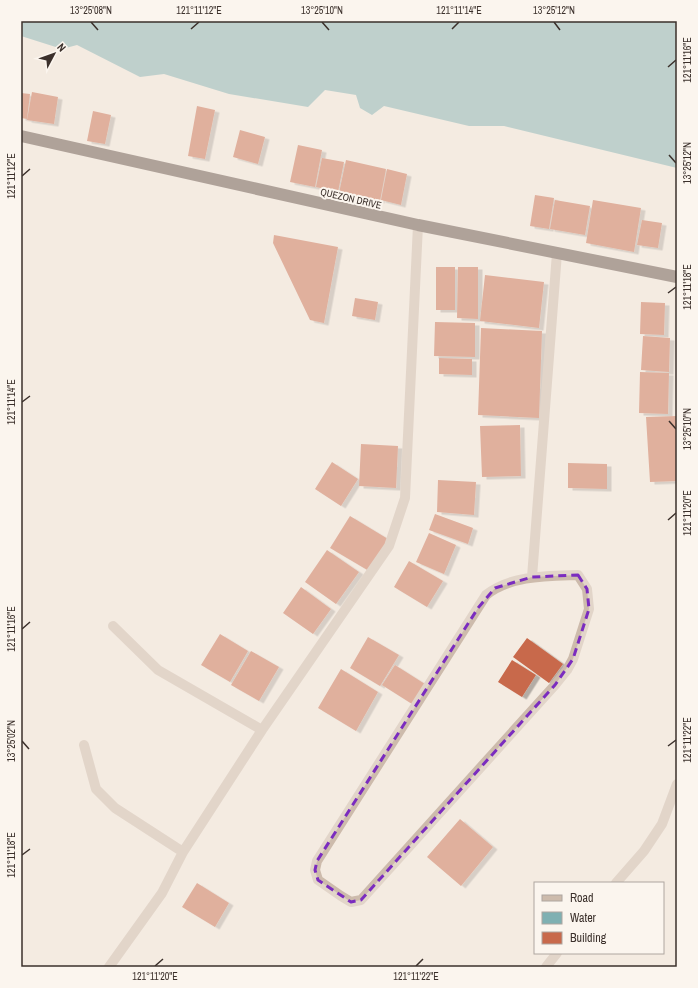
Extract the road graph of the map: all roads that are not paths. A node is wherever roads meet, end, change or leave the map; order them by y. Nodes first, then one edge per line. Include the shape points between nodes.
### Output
1 (21, 136) edge
2 (418, 225) junction
3 (557, 253) junction
4 (677, 277) edge
5 (532, 577) junction
6 (113, 626) dead end
7 (262, 730) junction
8 (84, 745) dead end
9 (677, 784) edge
10 (183, 852) junction
11 (617, 882) edge
12 (556, 954) edge
13 (108, 967) edge
14 (546, 967) edge

1 - 2 highway, QUEZON DRIVE
2 - 3 highway, QUEZON DRIVE
2 - 7 street via 405,498 389,546
3 - 4 highway, QUEZON DRIVE
3 - 5 street
5 - 5 street via 578,575 587,589 589,609 567,670 360,900 351,902 318,880 315,870 317,861 486,595 495,588
6 - 7 street via 158,670
7 - 10 street
8 - 10 street via 96,789 115,808
9 - 11 street via 662,824 644,851
10 - 13 street via 162,893
12 - 14 street

